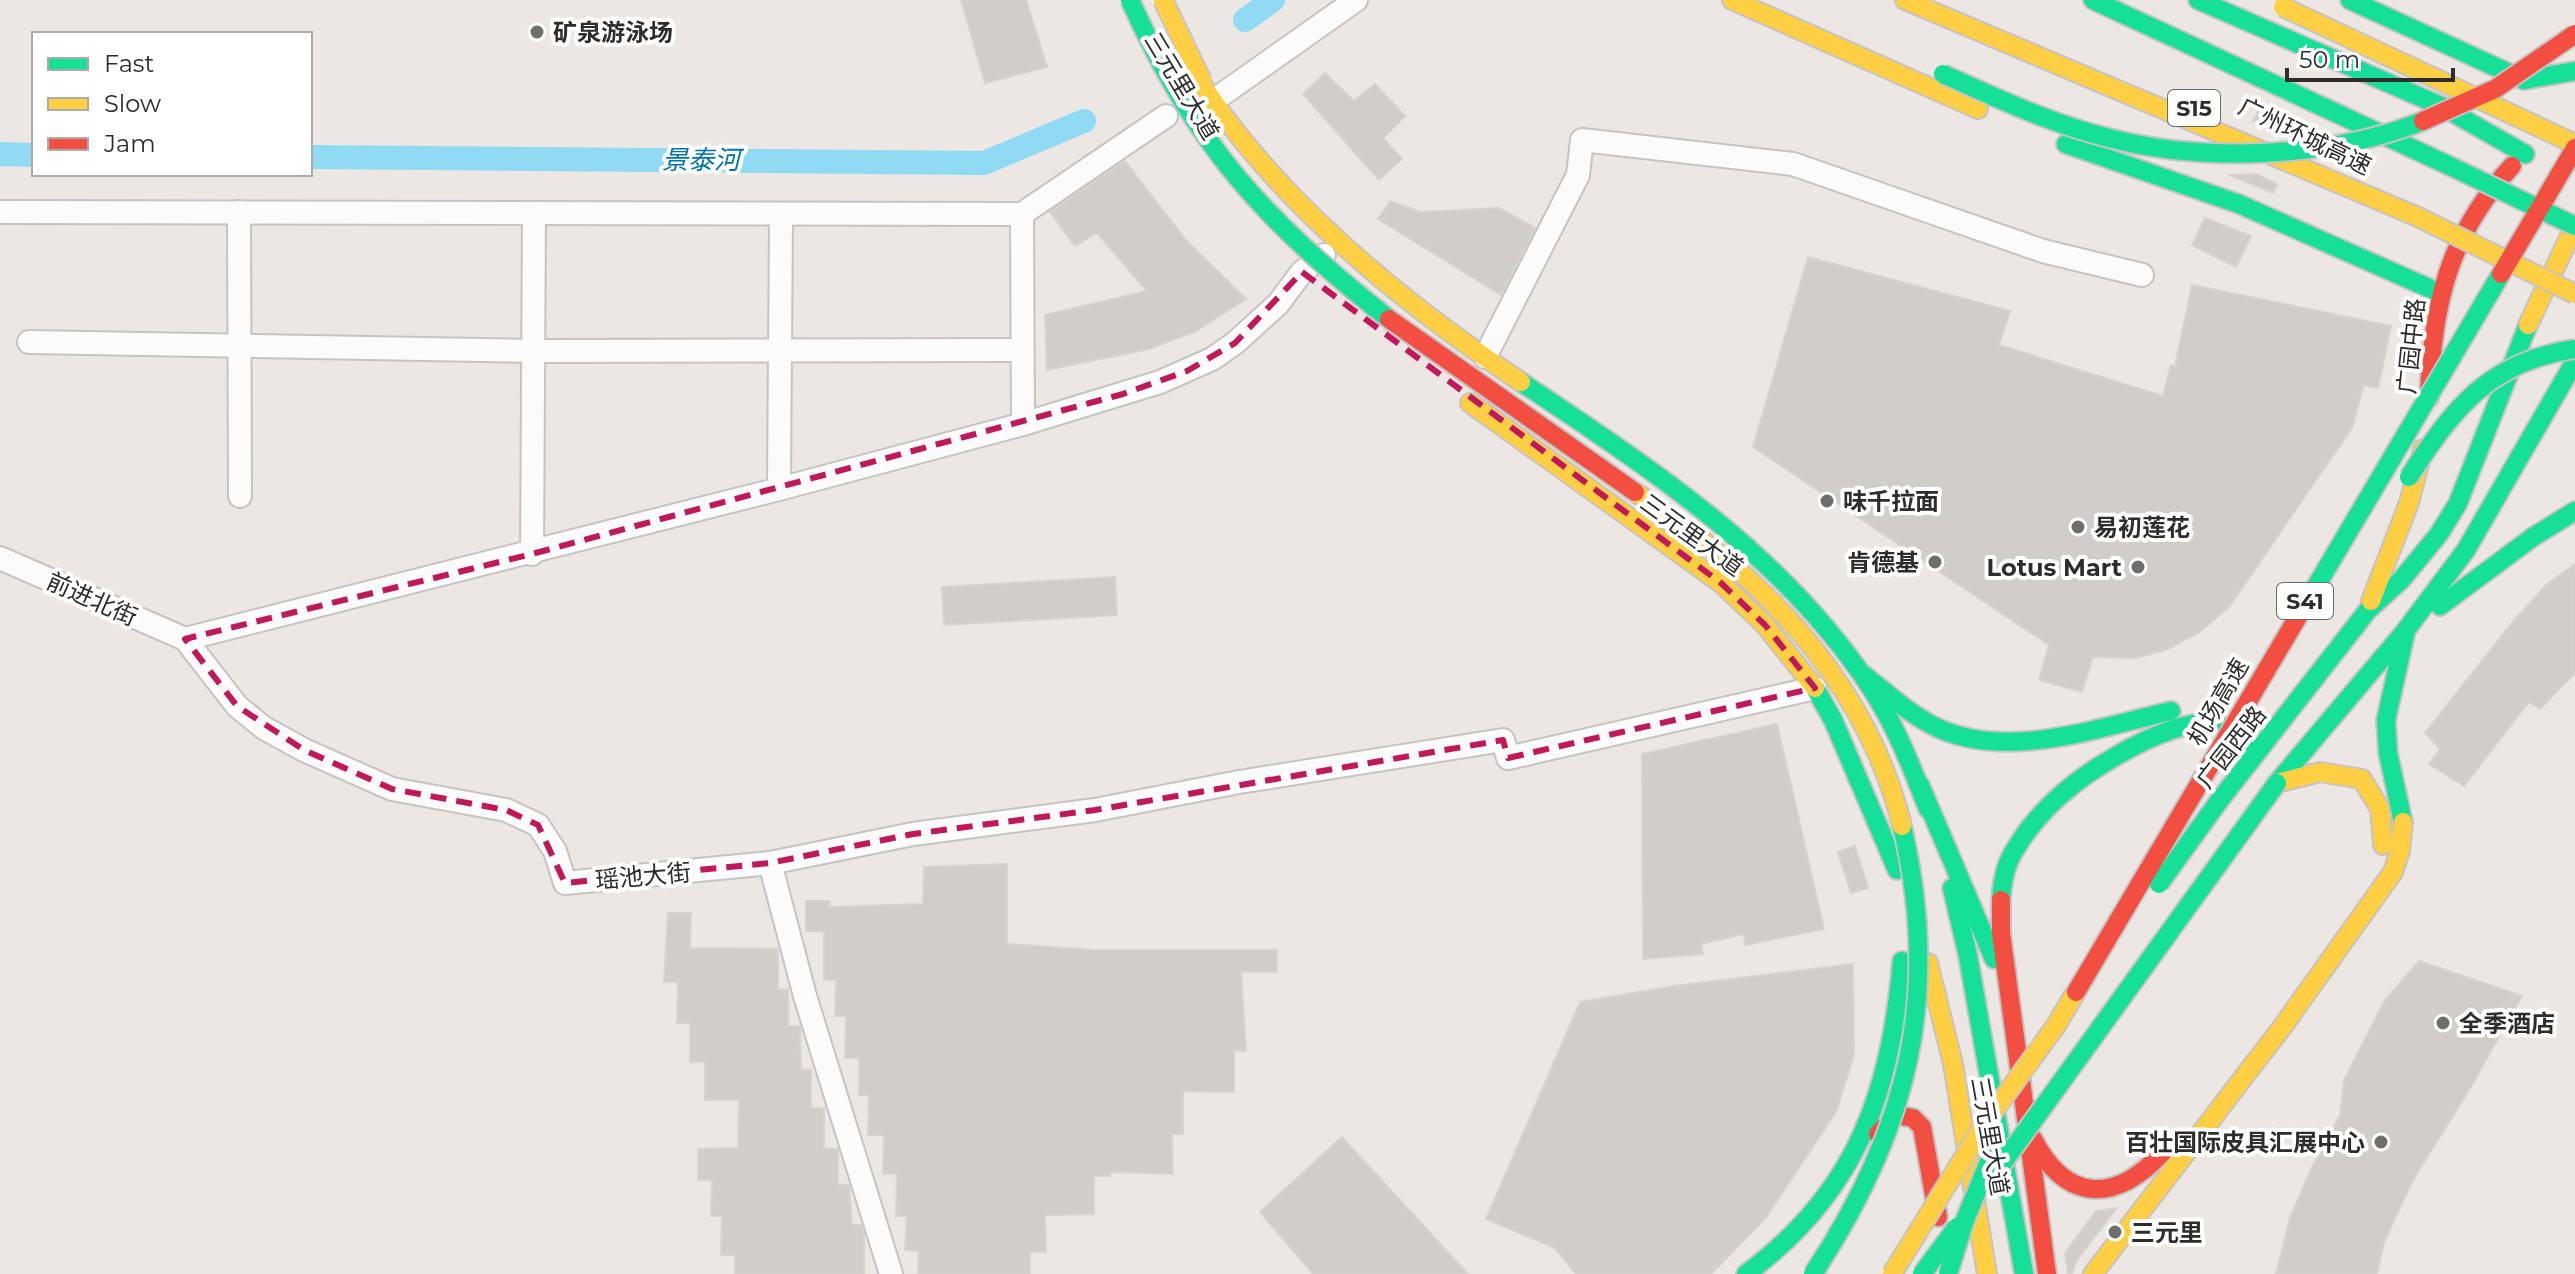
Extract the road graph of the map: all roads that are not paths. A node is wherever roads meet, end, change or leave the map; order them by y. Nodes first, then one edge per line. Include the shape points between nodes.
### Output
1 (1130, 0) edge
2 (1161, 0) edge
3 (1356, 0) edge
4 (1732, 0) edge
5 (1905, 0) edge
6 (2093, 0) edge
7 (2198, 0) edge
8 (2267, 0) edge
9 (2350, 0) edge
10 (2575, 34) edge
11 (1881, 45) dead end
12 (2575, 51) edge
13 (2082, 54) dead end
14 (2575, 71) edge
15 (2524, 80) junction
16 (1213, 101) junction
17 (2441, 106) junction
18 (1162, 110) joint
19 (1180, 137) dead end
20 (2575, 145) edge
21 (2525, 154) junction
22 (1221, 187) dead end
23 (0, 212) edge
24 (239, 212) junction
25 (534, 213) junction
26 (781, 214) junction
27 (1022, 214) junction
28 (2418, 217) junction
29 (2575, 226) edge
30 (1347, 246) junction
31 (2142, 275) dead end
32 (1313, 281) junction
33 (2440, 293) junction
34 (2575, 294) edge
35 (29, 342) dead end
36 (240, 346) junction
37 (2575, 349) edge
38 (1022, 350) junction
39 (532, 351) junction
40 (780, 352) junction
41 (1485, 357) junction
42 (1412, 359) dead end
43 (2575, 361) edge
44 (1459, 394) dead end
45 (1023, 424) junction
46 (1540, 427) junction
47 (2423, 450) junction
48 (779, 489) junction
49 (240, 496) dead end
50 (2575, 511) edge
51 (2383, 521) dead end
52 (532, 554) junction
53 (0, 558) edge
54 (2368, 610) junction
55 (2406, 630) junction
56 (185, 639) junction
57 (1864, 675) junction
58 (1815, 688) junction
59 (2229, 696) dead end
60 (2276, 696) dead end
61 (2204, 704) dead end
62 (2251, 760) junction
63 (2277, 783) junction
64 (1920, 785) junction
65 (770, 863) junction
66 (2138, 884) junction
67 (1906, 891) junction
68 (2007, 990) junction
69 (2275, 1004) dead end
70 (2055, 1027) junction
71 (2256, 1030) dead end
72 (2027, 1122) junction
73 (1925, 1131) junction
74 (891, 1274) edge
75 (1746, 1274) edge
76 (1774, 1274) edge
77 (1813, 1274) edge
78 (1875, 1274) edge
79 (1892, 1274) edge
80 (1922, 1274) edge
81 (1948, 1274) edge
82 (1987, 1274) edge
83 (2024, 1274) edge
84 (2047, 1274) edge
85 (2093, 1274) edge

1 - 46 main road, bridge via 1195,123 1269,217 1335,276
2 - 16 main road, 三元里大道 via 1179,45
2 - 46 main road, bridge via 1205,85 1269,174 1386,291
3 - 16 street
4 - 33 main road via 2018,127 2239,204
5 - 28 main road, bridge
6 - 29 main road, 广州环城高速 / S15, bridge
7 - 17 main road
8 - 20 main road, bridge
9 - 15 main road
10 - 11 main road, bridge via 2504,83 2422,123 2344,145 2280,151 2200,151 2106,137 1990,95
12 - 15 main road
13 - 28 main road, 广州环城高速 / S15, bridge
14 - 15 main road
15 - 17 main road via 2479,101
16 - 30 main road, 三元里大道 via 1286,187
17 - 21 main road
18 - 19 main road, 三元里大道
18 - 27 street
20 - 21 main road
20 - 66 main road, 机场高速 / S41, bridge
21 - 33 main road, 广园中路 via 2487,198
22 - 32 main road
23 - 24 street
24 - 25 street
24 - 36 street
25 - 26 street
25 - 39 street
26 - 27 street
26 - 40 street
27 - 38 street
28 - 34 main road, 广州环城高速 / S15, bridge
29 - 54 main road, 广园西路 via 2528,326 2458,503 2421,558
30 - 32 street via 1317,258
30 - 41 main road, 三元里大道
31 - 41 street via 2043,251 1793,164 1582,140 1578,175
32 - 42 main road
32 - 45 street via 1212,359 1160,382
33 - 47 main road, 广园中路
35 - 36 street
36 - 39 street
36 - 49 street
37 - 51 main road, bridge via 2520,359 2478,386 2450,415
38 - 40 street
38 - 45 street
39 - 40 street
39 - 52 street
40 - 48 street
41 - 57 main road, 三元里大道 via 1650,469 1752,547 1792,586
43 - 55 main road via 2487,518
44 - 58 main road, 三元里大道 via 1721,583 1765,625
45 - 48 street
46 - 77 main road, bridge via 1693,531 1775,600 1852,700 1889,781 1916,886 1922,973 1919,1023 1911,1069 1883,1153 1853,1214
47 - 54 main road, 广园中路
47 - 59 main road via 2366,511 2264,671
48 - 52 street
50 - 55 main road
52 - 56 street
53 - 56 street, 前进北街
54 - 62 main road, 广园西路
55 - 63 main road
55 - 85 main road via 2386,711 2390,763 2405,820 2404,848 2393,872
56 - 65 street, 瑶池大街 via 237,706 304,750 392,789 506,810 538,825 555,851 565,883
57 - 61 main road via 1924,721 1985,741 2079,731
57 - 64 main road, 三元里大道
58 - 65 street via 1508,758 1503,740 1095,810 913,834
58 - 67 main road, 三元里大道 via 1848,748
60 - 66 main road, bridge via 2199,809
62 - 68 main road via 2242,729 2229,723 2166,730 2101,767 2028,827 2012,852 1999,890
62 - 78 main road, 广园西路, bridge
63 - 69 main road via 2326,769 2362,779 2385,828 2375,866
63 - 80 main road, bridge
64 - 68 main road
64 - 83 main road, 三元里大道 via 1965,944
65 - 74 street
66 - 70 main road, 机场高速 / S41, bridge
67 - 73 street
67 - 75 main road via 1895,1025 1871,1115 1849,1164 1809,1220
67 - 82 main road, 三元里大道 via 1953,1064
68 - 72 main road
70 - 79 main road, 机场高速 / S41, bridge via 1985,1123
70 - 81 main road, bridge via 1996,1143
71 - 72 main road via 2155,1163 2123,1187 2106,1192 2053,1173 2041,1159
72 - 84 main road
73 - 76 main road via 1906,1115 1896,1115 1882,1127 1847,1200 1830,1223
73 - 81 main road

